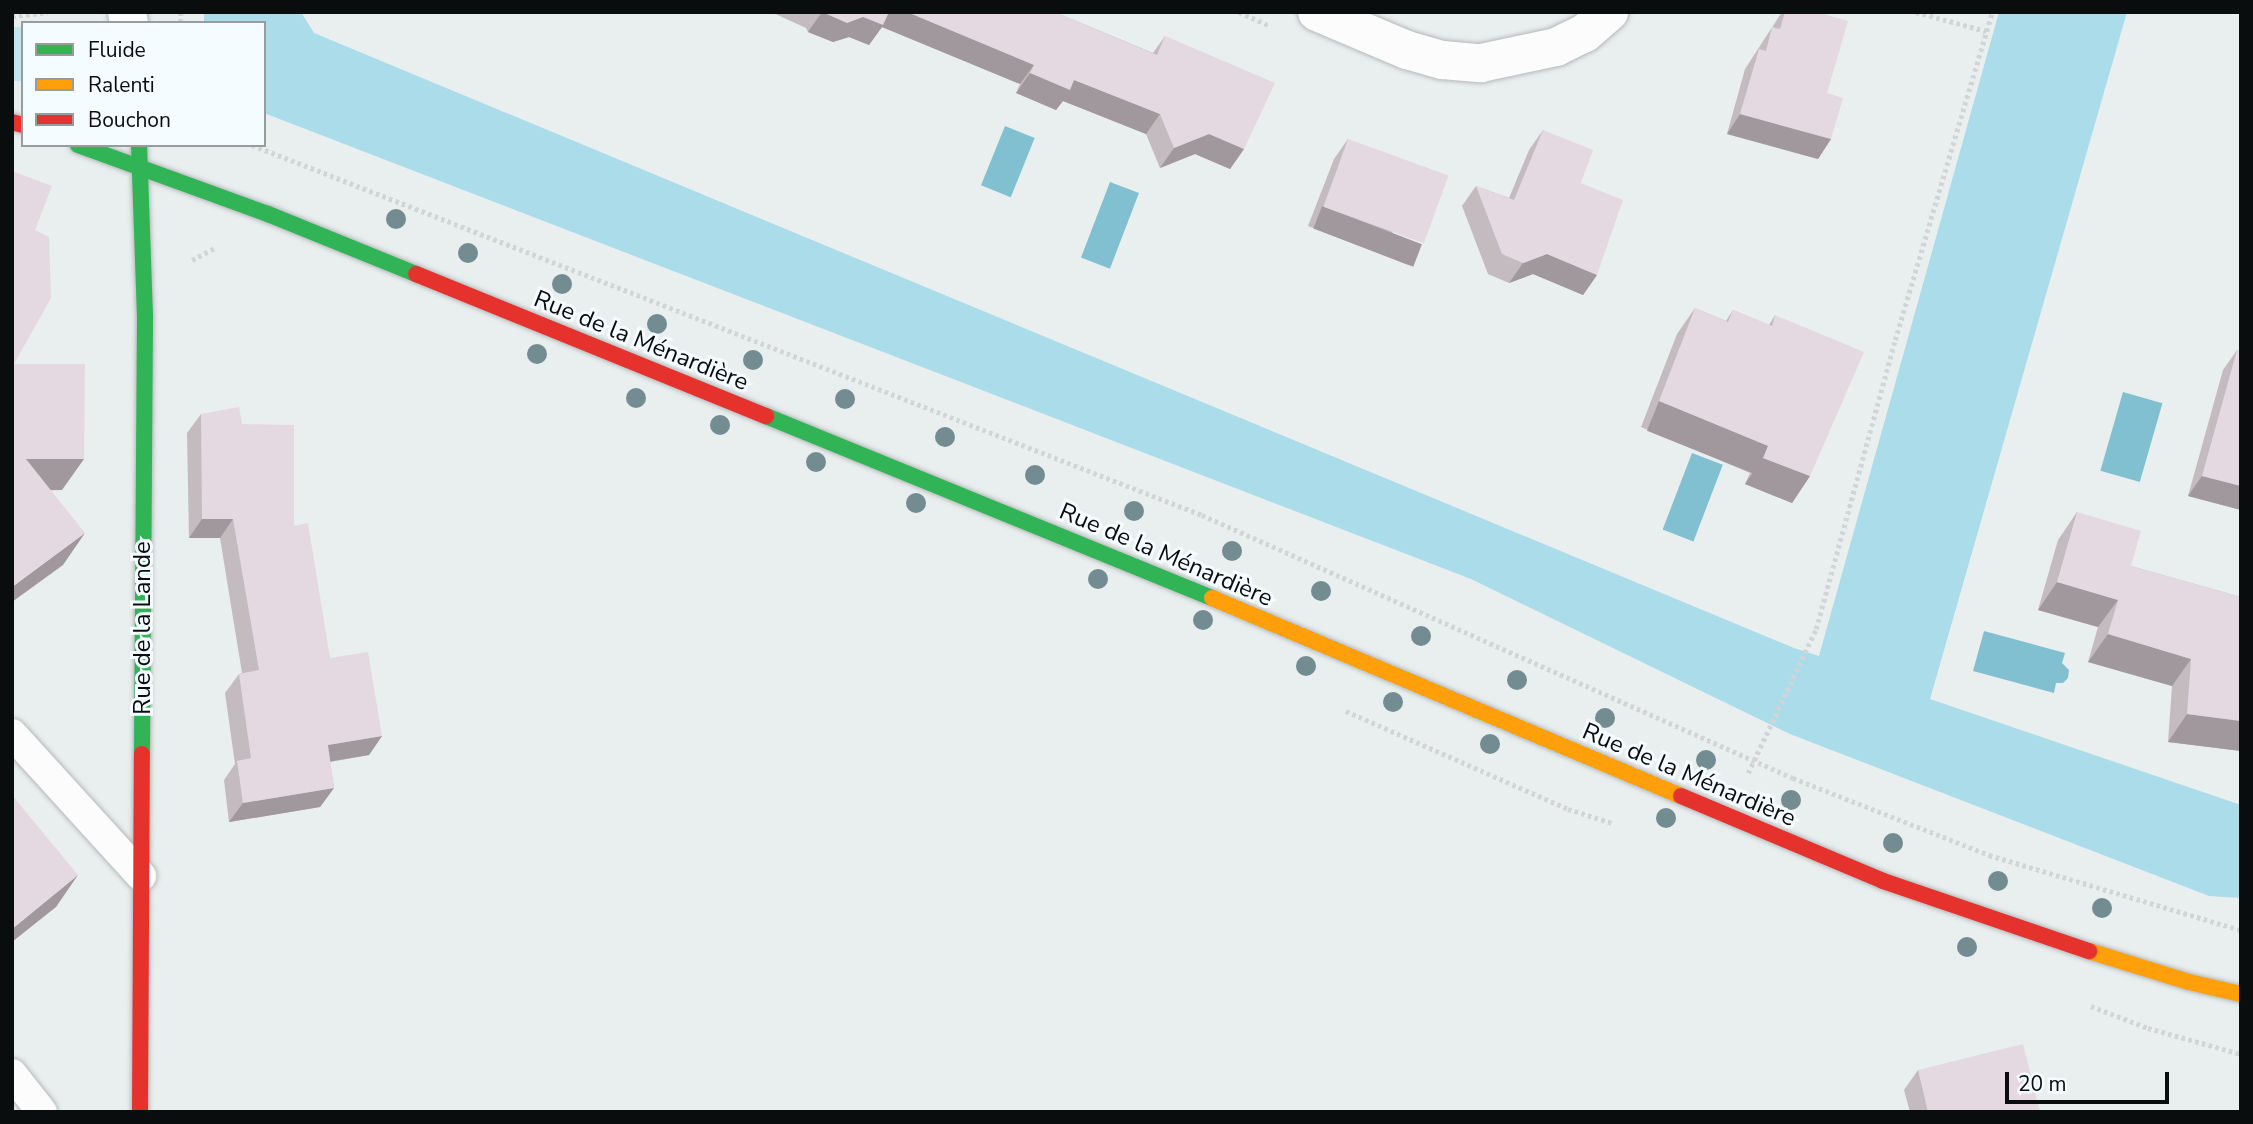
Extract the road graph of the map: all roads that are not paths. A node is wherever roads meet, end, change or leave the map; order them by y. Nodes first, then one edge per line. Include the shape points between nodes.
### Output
1 (1317, 12) edge
2 (1609, 12) edge
3 (83, 147) edge
4 (139, 147) edge
5 (141, 168) junction
6 (12, 734) edge
7 (141, 876) junction
8 (2241, 995) edge
9 (12, 1074) edge
10 (42, 1112) edge
11 (140, 1112) edge

1 - 2 street via 1407,50 1443,60 1481,62 1556,47 1586,33
3 - 5 main road, Rue de la Ménardière
4 - 5 main road, Rue de la Lande
5 - 7 main road, Rue de la Lande via 145,318
5 - 8 main road, Rue de la Ménardière via 281,219 1125,562 1882,881 2048,938
6 - 7 lane
7 - 11 main road, Rue de la Lande
9 - 10 lane

